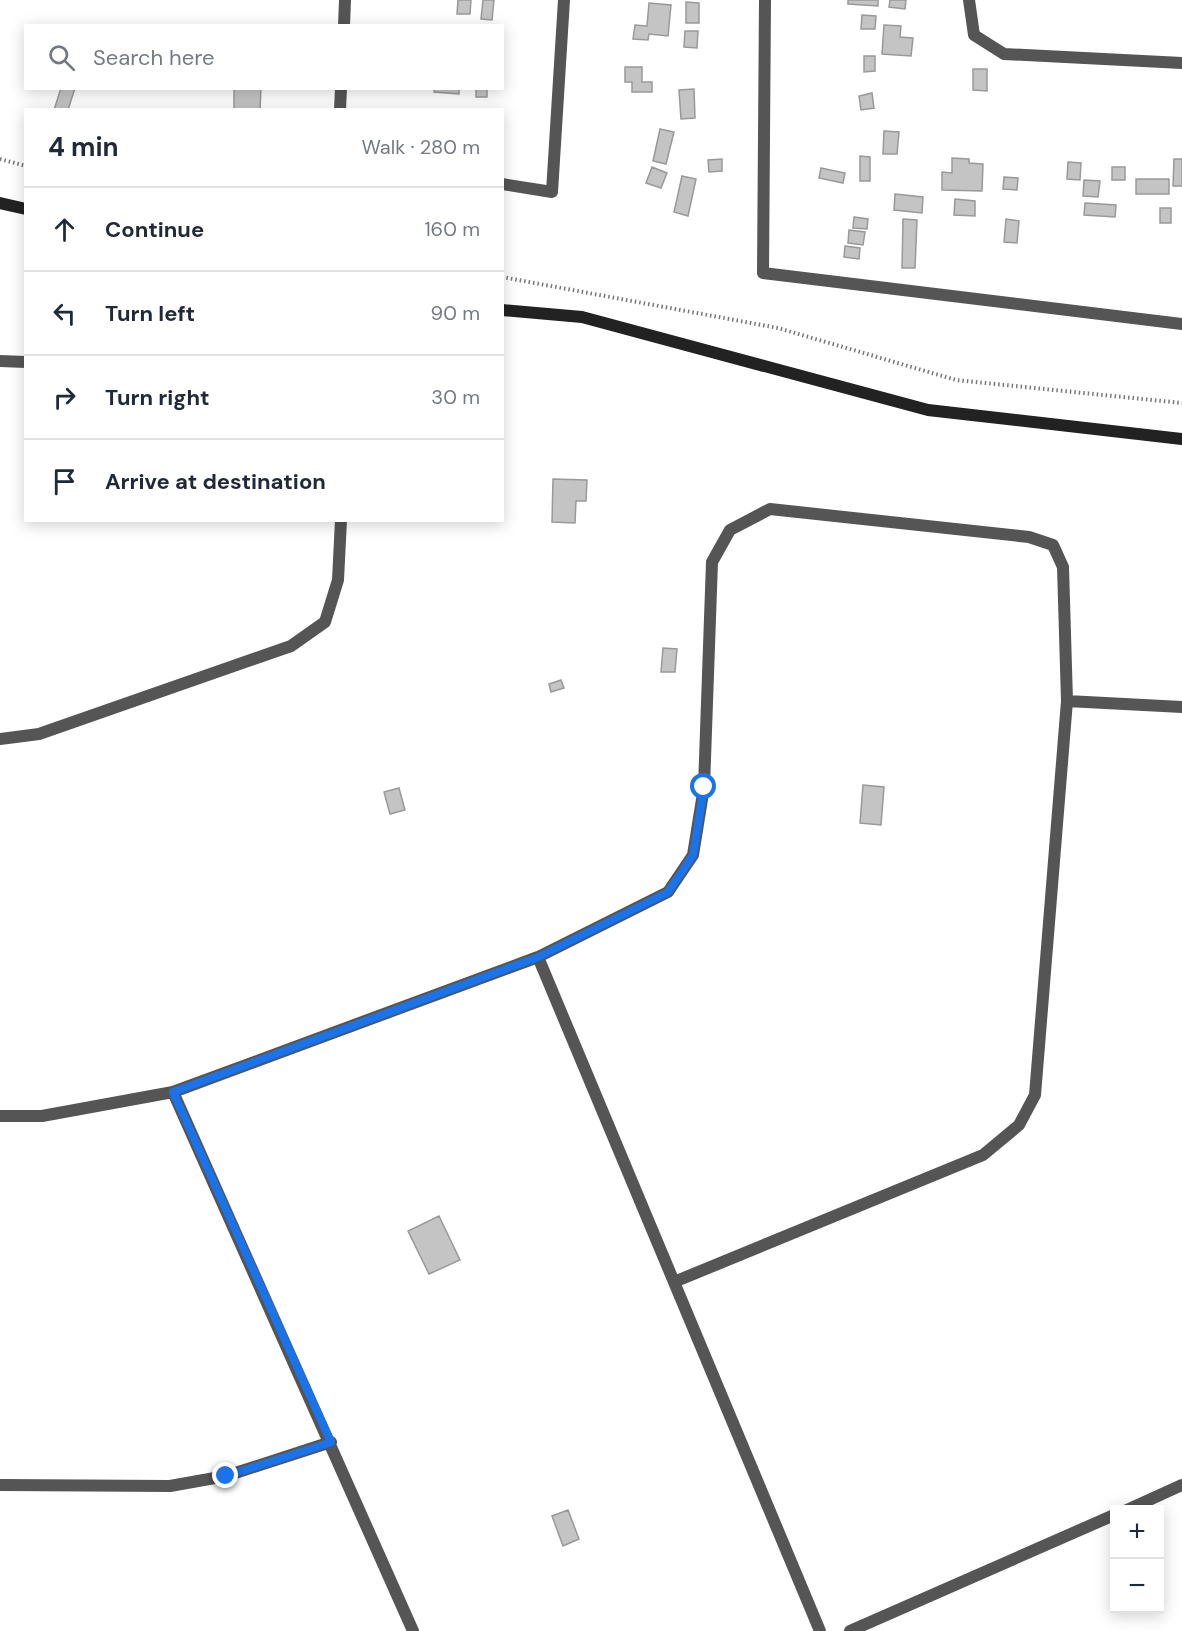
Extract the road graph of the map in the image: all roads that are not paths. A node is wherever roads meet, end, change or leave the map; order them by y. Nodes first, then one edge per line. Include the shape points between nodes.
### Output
1 (345, 0) edge
2 (564, 0) edge
3 (765, 0) edge
4 (969, 0) edge
5 (344, 24) edge
6 (1182, 63) edge
7 (341, 90) edge
8 (340, 108) edge
9 (504, 184) edge
10 (0, 203) edge
11 (24, 209) edge
12 (504, 310) edge
13 (1182, 324) edge
14 (0, 361) edge
15 (24, 362) edge
16 (1182, 439) edge
17 (341, 522) edge
18 (1067, 701) junction
19 (1182, 707) edge
20 (0, 739) edge
21 (538, 957) junction
22 (173, 1092) junction
23 (0, 1116) edge
24 (674, 1282) junction
25 (331, 1442) junction
26 (0, 1485) edge
27 (1182, 1485) edge
28 (1136, 1505) edge
29 (1110, 1517) edge
30 (414, 1631) edge
31 (820, 1631) edge
32 (850, 1631) edge

1 - 5 street
2 - 9 street via 552,192
3 - 13 street via 763,273
4 - 6 street via 974,35 1004,54
7 - 8 street
10 - 11 street
12 - 16 street via 582,317 928,410
14 - 15 street
17 - 20 street via 338,580 325,622 291,646 39,734
18 - 19 street
18 - 21 street via 1063,567 1053,545 1029,537 770,509 730,530 712,562 704,787 693,855 668,892
18 - 24 street via 1035,1095 1019,1125 983,1155
21 - 22 street
21 - 24 street
22 - 23 street via 42,1116
22 - 25 street
24 - 31 street
25 - 26 street via 226,1476 170,1486
25 - 30 street
27 - 28 street
29 - 32 street

